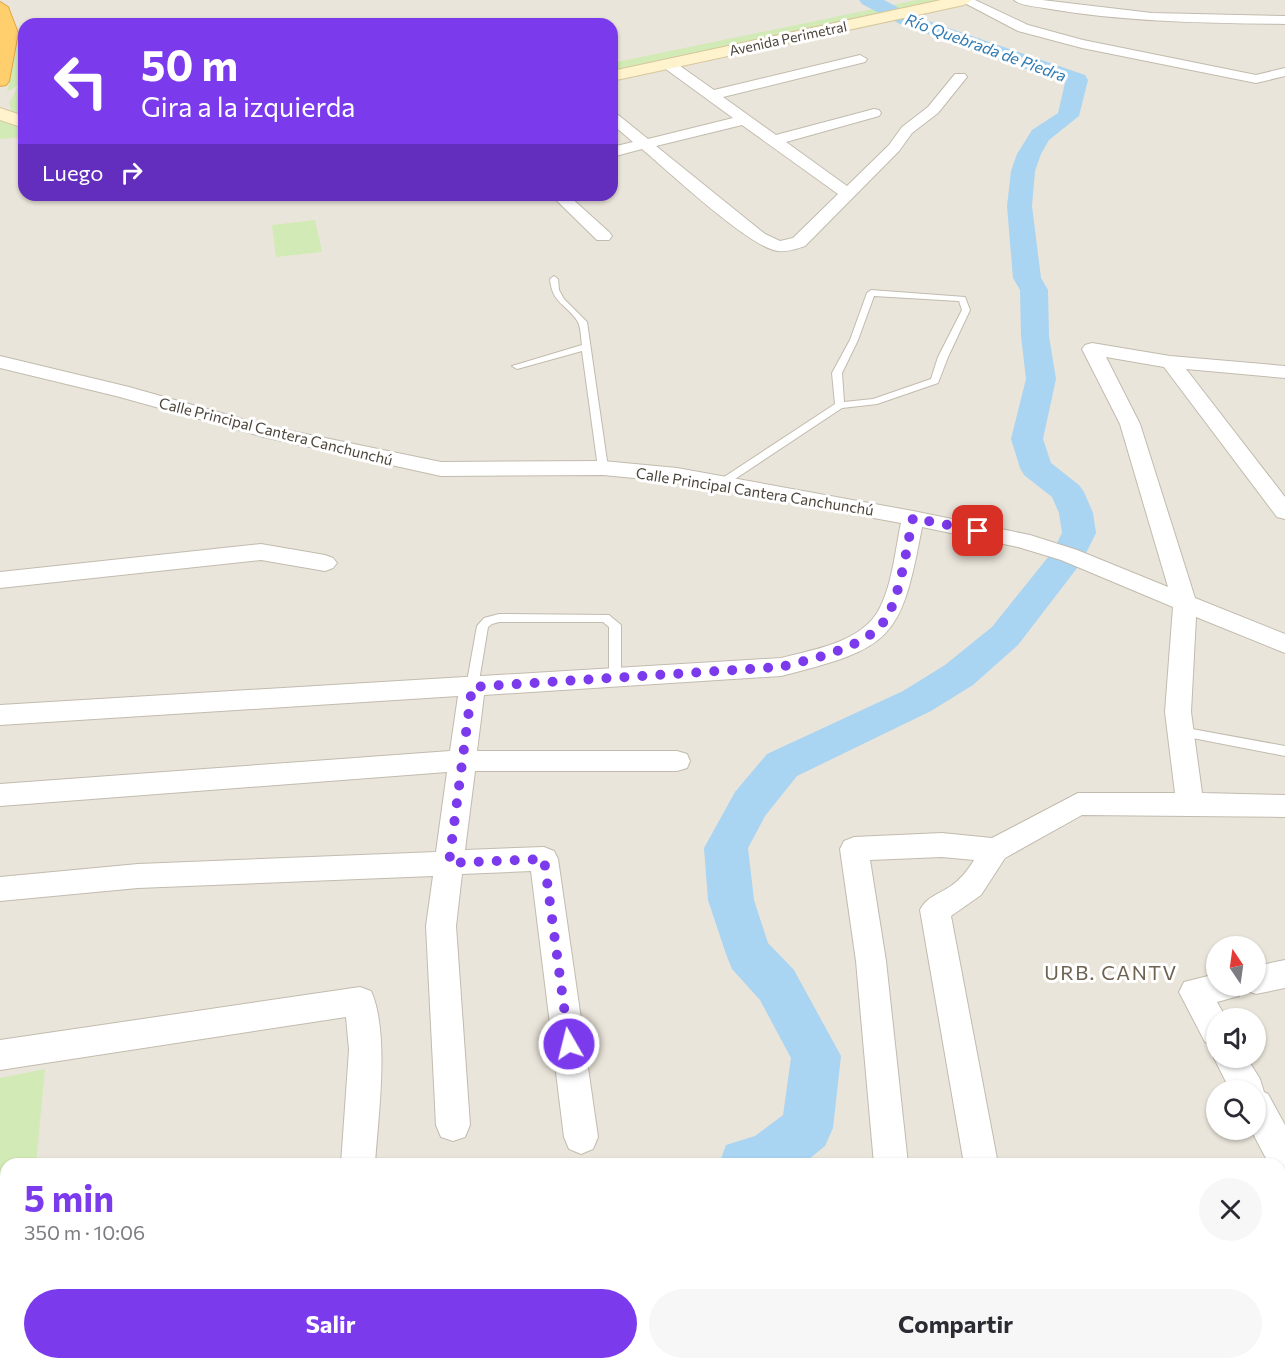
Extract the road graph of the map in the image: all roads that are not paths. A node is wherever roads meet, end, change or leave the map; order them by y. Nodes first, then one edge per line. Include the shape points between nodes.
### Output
1 (917, 0) edge
2 (964, 0) edge
3 (1020, 0) edge
4 (0, 7) edge
5 (1285, 20) edge
6 (4, 37) edge
7 (860, 59) dead end
8 (660, 61) junction
9 (618, 63) edge
10 (1285, 72) edge
11 (618, 74) edge
12 (960, 77) dead end
13 (0, 81) edge
14 (713, 95) junction
15 (874, 113) dead end
16 (0, 114) edge
17 (747, 119) junction
18 (18, 120) edge
19 (618, 122) edge
20 (775, 140) junction
21 (646, 143) junction
22 (618, 150) edge
23 (848, 194) junction
24 (565, 201) edge
25 (603, 236) dead end
26 (554, 279) dead end
27 (586, 347) junction
28 (0, 362) edge
29 (1170, 363) junction
30 (517, 366) dead end
31 (1285, 372) edge
32 (840, 405) junction
33 (603, 468) junction
34 (722, 483) junction
35 (1285, 512) edge
36 (913, 518) junction
37 (325, 563) dead end
38 (0, 580) edge
39 (1185, 604) junction
40 (1285, 644) edge
41 (615, 679) junction
42 (472, 687) junction
43 (0, 715) edge
44 (1181, 732) junction
45 (1285, 751) edge
46 (677, 760) dead end
47 (462, 761) junction
48 (0, 795) edge
49 (1190, 804) junction
50 (1285, 806) edge
51 (995, 850) junction
52 (449, 863) junction
53 (0, 889) edge
54 (1285, 974) edge
55 (1266, 978) edge
56 (1206, 990) edge
57 (1206, 1013) edge
58 (0, 1055) edge
59 (1266, 1124) edge
60 (453, 1125) dead end
61 (581, 1137) dead end
62 (358, 1158) edge
63 (890, 1158) edge
64 (980, 1158) edge
65 (1284, 1158) edge

1 - 8 main road, Avenida Perimetral
2 - 8 main road, Avenida Perimetral
2 - 10 street via 1023,28 1093,46 1256,80
3 - 5 street via 1140,16
4 - 6 highway via 9,33
6 - 13 highway
7 - 14 street
8 - 9 main road, Avenida Perimetral
8 - 11 main road, Avenida Perimetral
8 - 14 street
12 - 23 street via 933,110 907,129 894,148
14 - 17 street
15 - 20 street
16 - 18 main road
17 - 20 street
17 - 21 street
19 - 21 street
20 - 23 street
21 - 22 street
21 - 23 street via 746,229 778,246 799,243
24 - 25 street
26 - 27 lane via 561,300 583,322
27 - 30 lane
27 - 33 lane
28 - 33 street, Calle Principal Cantera Canchunchú via 264,431 441,469
29 - 31 street
29 - 35 street
29 - 39 street via 1092,349 1130,424
32 - 32 lane via 874,402 936,381 966,310 962,299 871,293 837,374
32 - 34 lane
33 - 34 street, Calle Principal Cantera Canchunchú
34 - 36 street, Calle Principal Cantera Canchunchú
36 - 39 street, Calle Principal Cantera Canchunchú via 1022,540 1069,555
36 - 41 street via 897,591 885,621 860,641 825,656 781,667
37 - 38 street via 261,552
39 - 40 street, Calle Principal Cantera Canchunchú
39 - 44 street via 1178,711
41 - 42 street
41 - 42 lane via 615,625 611,620 499,618 483,626
42 - 43 street
42 - 47 street
44 - 45 lane
44 - 49 street
46 - 47 street
47 - 48 street
47 - 52 street
49 - 50 street
49 - 51 street via 1078,804
51 - 63 street via 942,844 855,849 871,961
51 - 64 street via 978,880 958,899 934,910
52 - 53 street via 138,876
52 - 60 street via 441,926
52 - 61 street via 544,859
54 - 55 street
56 - 57 street via 1195,992
58 - 62 street via 360,1001 365,1050
59 - 65 street

